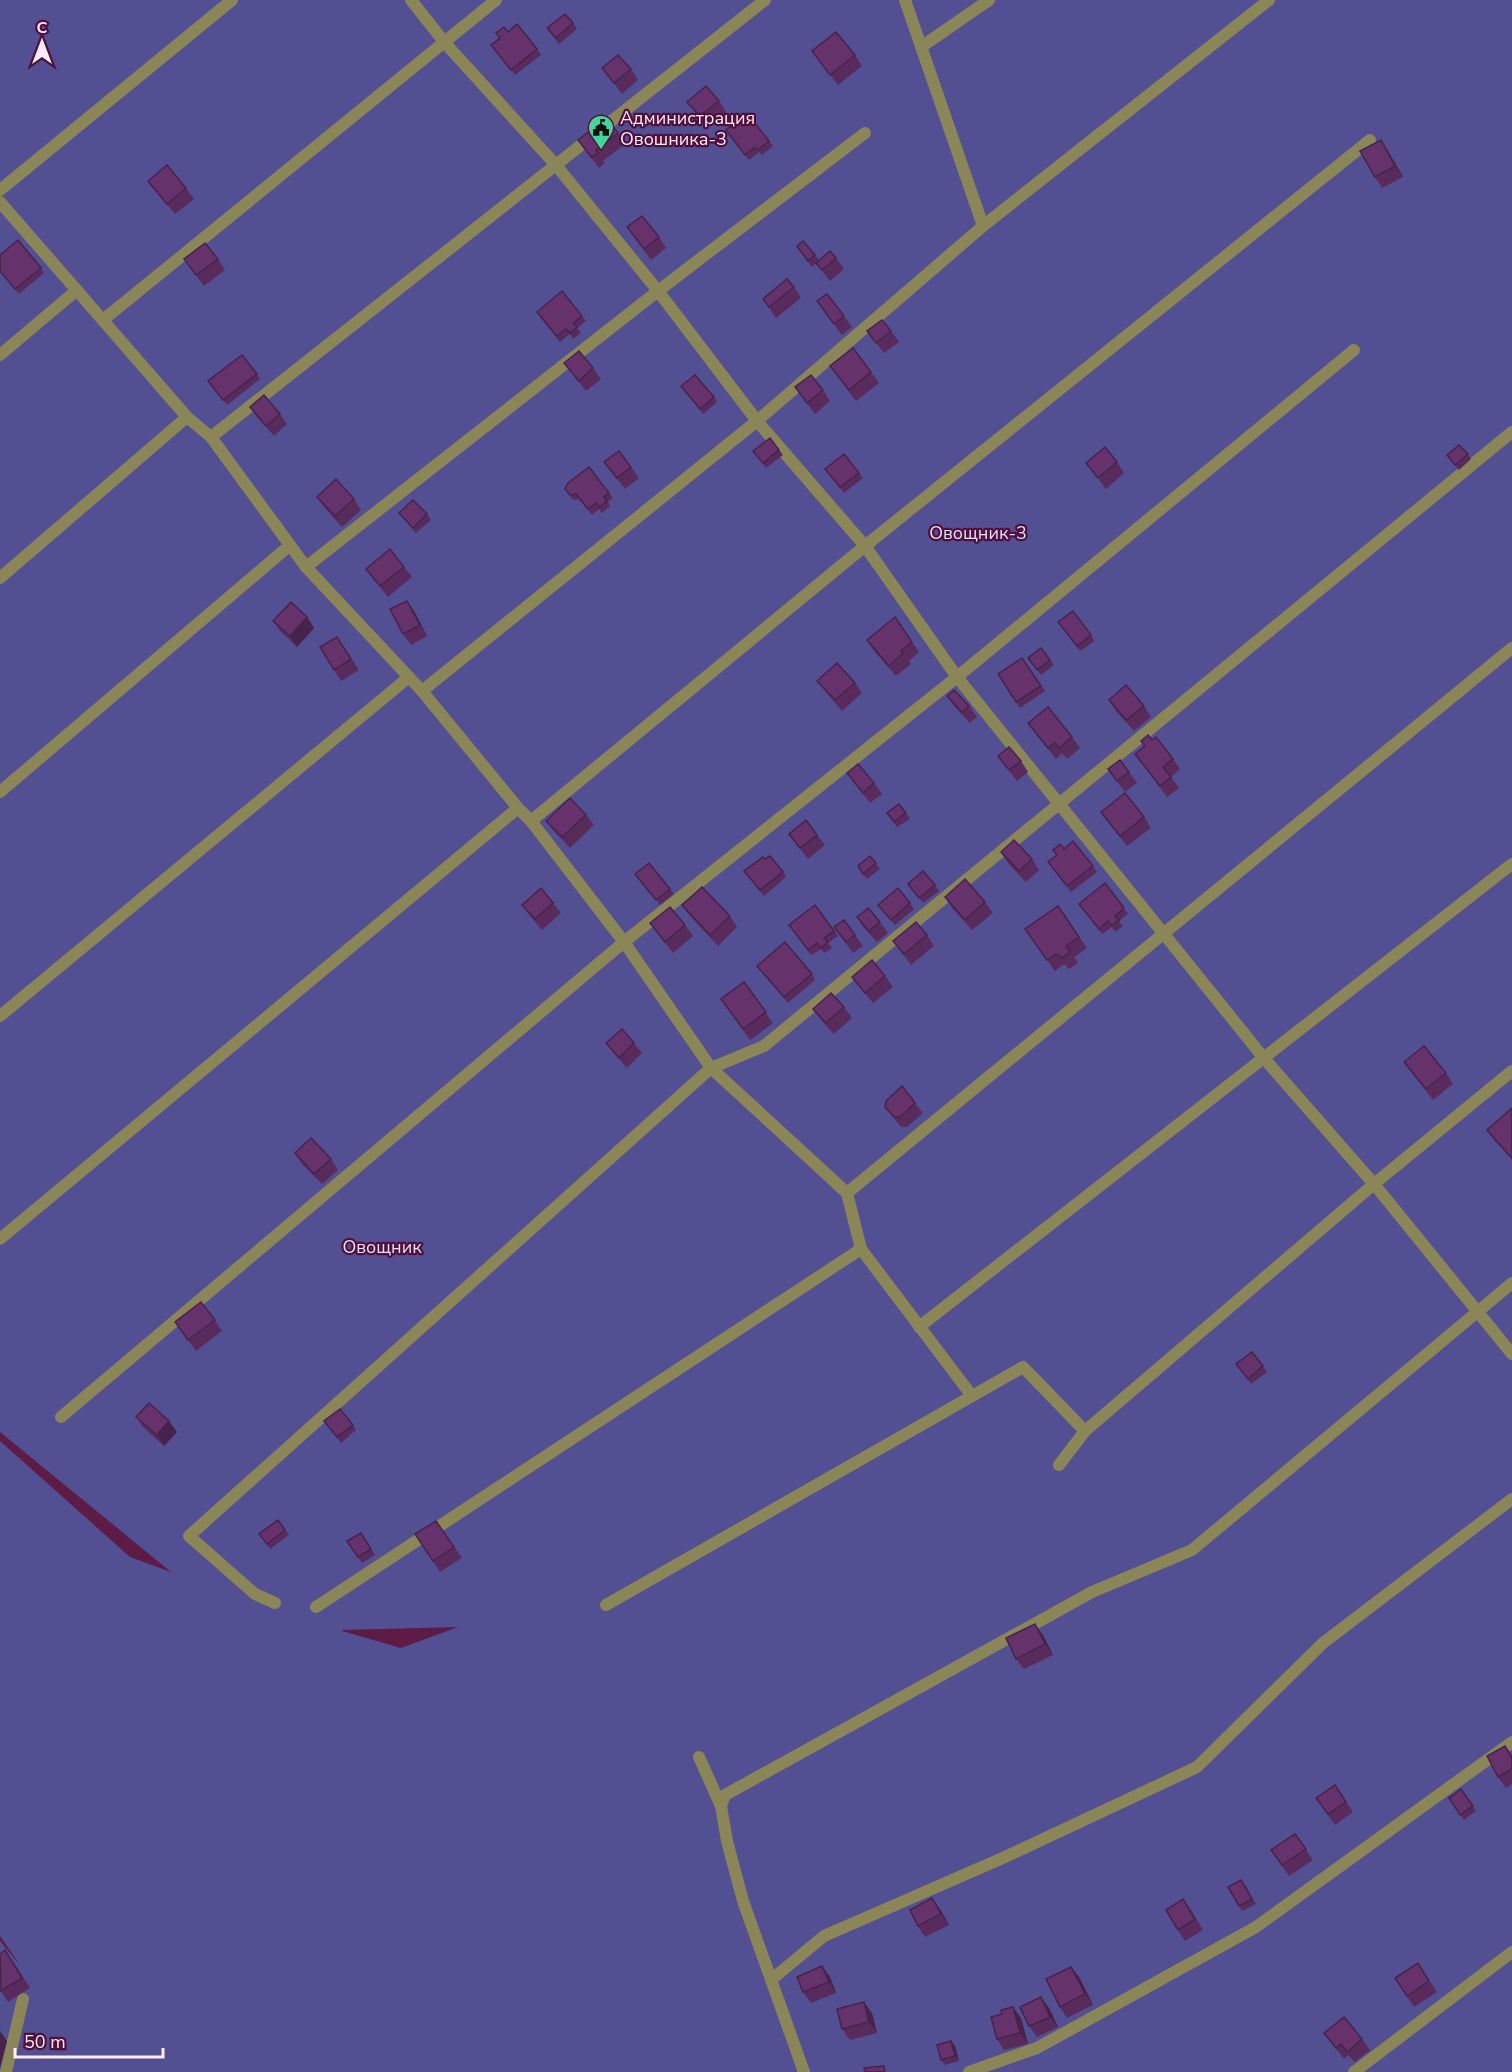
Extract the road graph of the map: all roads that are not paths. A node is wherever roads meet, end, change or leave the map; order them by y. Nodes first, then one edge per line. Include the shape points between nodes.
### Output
1 (232, 0) edge
2 (411, 0) edge
3 (496, 0) edge
4 (765, 0) edge
5 (905, 0) edge
6 (989, 0) edge
7 (1269, 0) edge
8 (446, 43) junction
9 (921, 47) junction
10 (865, 133) dead end
11 (1370, 140) dead end
12 (555, 164) junction
13 (0, 190) edge
14 (0, 202) edge
15 (983, 226) junction
16 (76, 290) junction
17 (658, 291) junction
18 (103, 320) junction
19 (1354, 350) dead end
20 (0, 356) edge
21 (187, 417) junction
22 (757, 421) junction
23 (1512, 432) edge
24 (211, 437) junction
25 (289, 546) junction
26 (866, 546) junction
27 (306, 567) junction
28 (0, 578) edge
29 (1512, 648) edge
30 (409, 677) junction
31 (957, 677) junction
32 (422, 691) junction
33 (0, 792) edge
34 (1060, 805) junction
35 (518, 808) junction
36 (531, 821) junction
37 (1512, 864) edge
38 (1163, 933) junction
39 (624, 942) junction
40 (0, 1016) edge
41 (1263, 1057) junction
42 (711, 1068) junction
43 (1512, 1071) edge
44 (1374, 1184) junction
45 (847, 1193) junction
46 (0, 1239) edge
47 (861, 1249) junction
48 (1512, 1283) edge
49 (1477, 1312) junction
50 (919, 1327) junction
51 (1512, 1354) edge
52 (972, 1396) junction
53 (61, 1418) dead end
54 (1085, 1431) junction
55 (1059, 1465) dead end
56 (1512, 1499) edge
57 (275, 1603) dead end
58 (606, 1605) dead end
59 (316, 1607) dead end
60 (1512, 1742) edge
61 (699, 1757) dead end
62 (721, 1806) junction
63 (1512, 1952) edge
64 (771, 1980) junction
65 (23, 1999) dead end
66 (6, 2072) edge
67 (804, 2072) edge
68 (969, 2072) edge
69 (1354, 2072) edge

1 - 13 lane
2 - 8 lane
3 - 8 lane
4 - 12 lane
5 - 9 lane
6 - 9 lane
7 - 15 lane
8 - 12 lane
8 - 18 lane
9 - 15 lane
10 - 17 lane
11 - 26 lane
12 - 17 lane
12 - 24 lane
14 - 16 lane
15 - 22 lane
16 - 18 lane
16 - 20 lane
17 - 22 lane
17 - 27 lane
18 - 21 lane
19 - 31 lane
21 - 24 lane
21 - 28 lane
22 - 26 lane
22 - 32 lane
23 - 34 lane
24 - 25 lane
25 - 27 lane
25 - 33 lane
26 - 31 lane
26 - 36 lane
27 - 30 lane
29 - 38 lane
30 - 32 lane
30 - 40 lane
31 - 34 lane
31 - 39 lane
32 - 35 lane
34 - 38 lane
34 - 42 lane via 764,1046
35 - 36 lane
35 - 46 lane
36 - 39 lane
37 - 41 lane
38 - 41 lane
38 - 45 lane
39 - 42 lane
39 - 53 lane
41 - 44 lane
41 - 50 lane
42 - 45 lane
42 - 57 lane via 189,1536 255,1594
43 - 44 lane
44 - 49 lane
44 - 54 lane
45 - 47 lane
47 - 50 lane
47 - 59 lane
48 - 49 lane
49 - 51 lane
49 - 62 lane via 1192,1550 1092,1592 725,1796
50 - 52 lane
52 - 54 lane via 1023,1367
52 - 58 lane
54 - 55 lane
56 - 64 lane via 1323,1643 1197,1767 824,1936
60 - 68 lane via 1256,1927 1037,2048
61 - 62 lane
62 - 64 lane via 743,1901
63 - 69 lane
64 - 67 lane
65 - 66 lane

